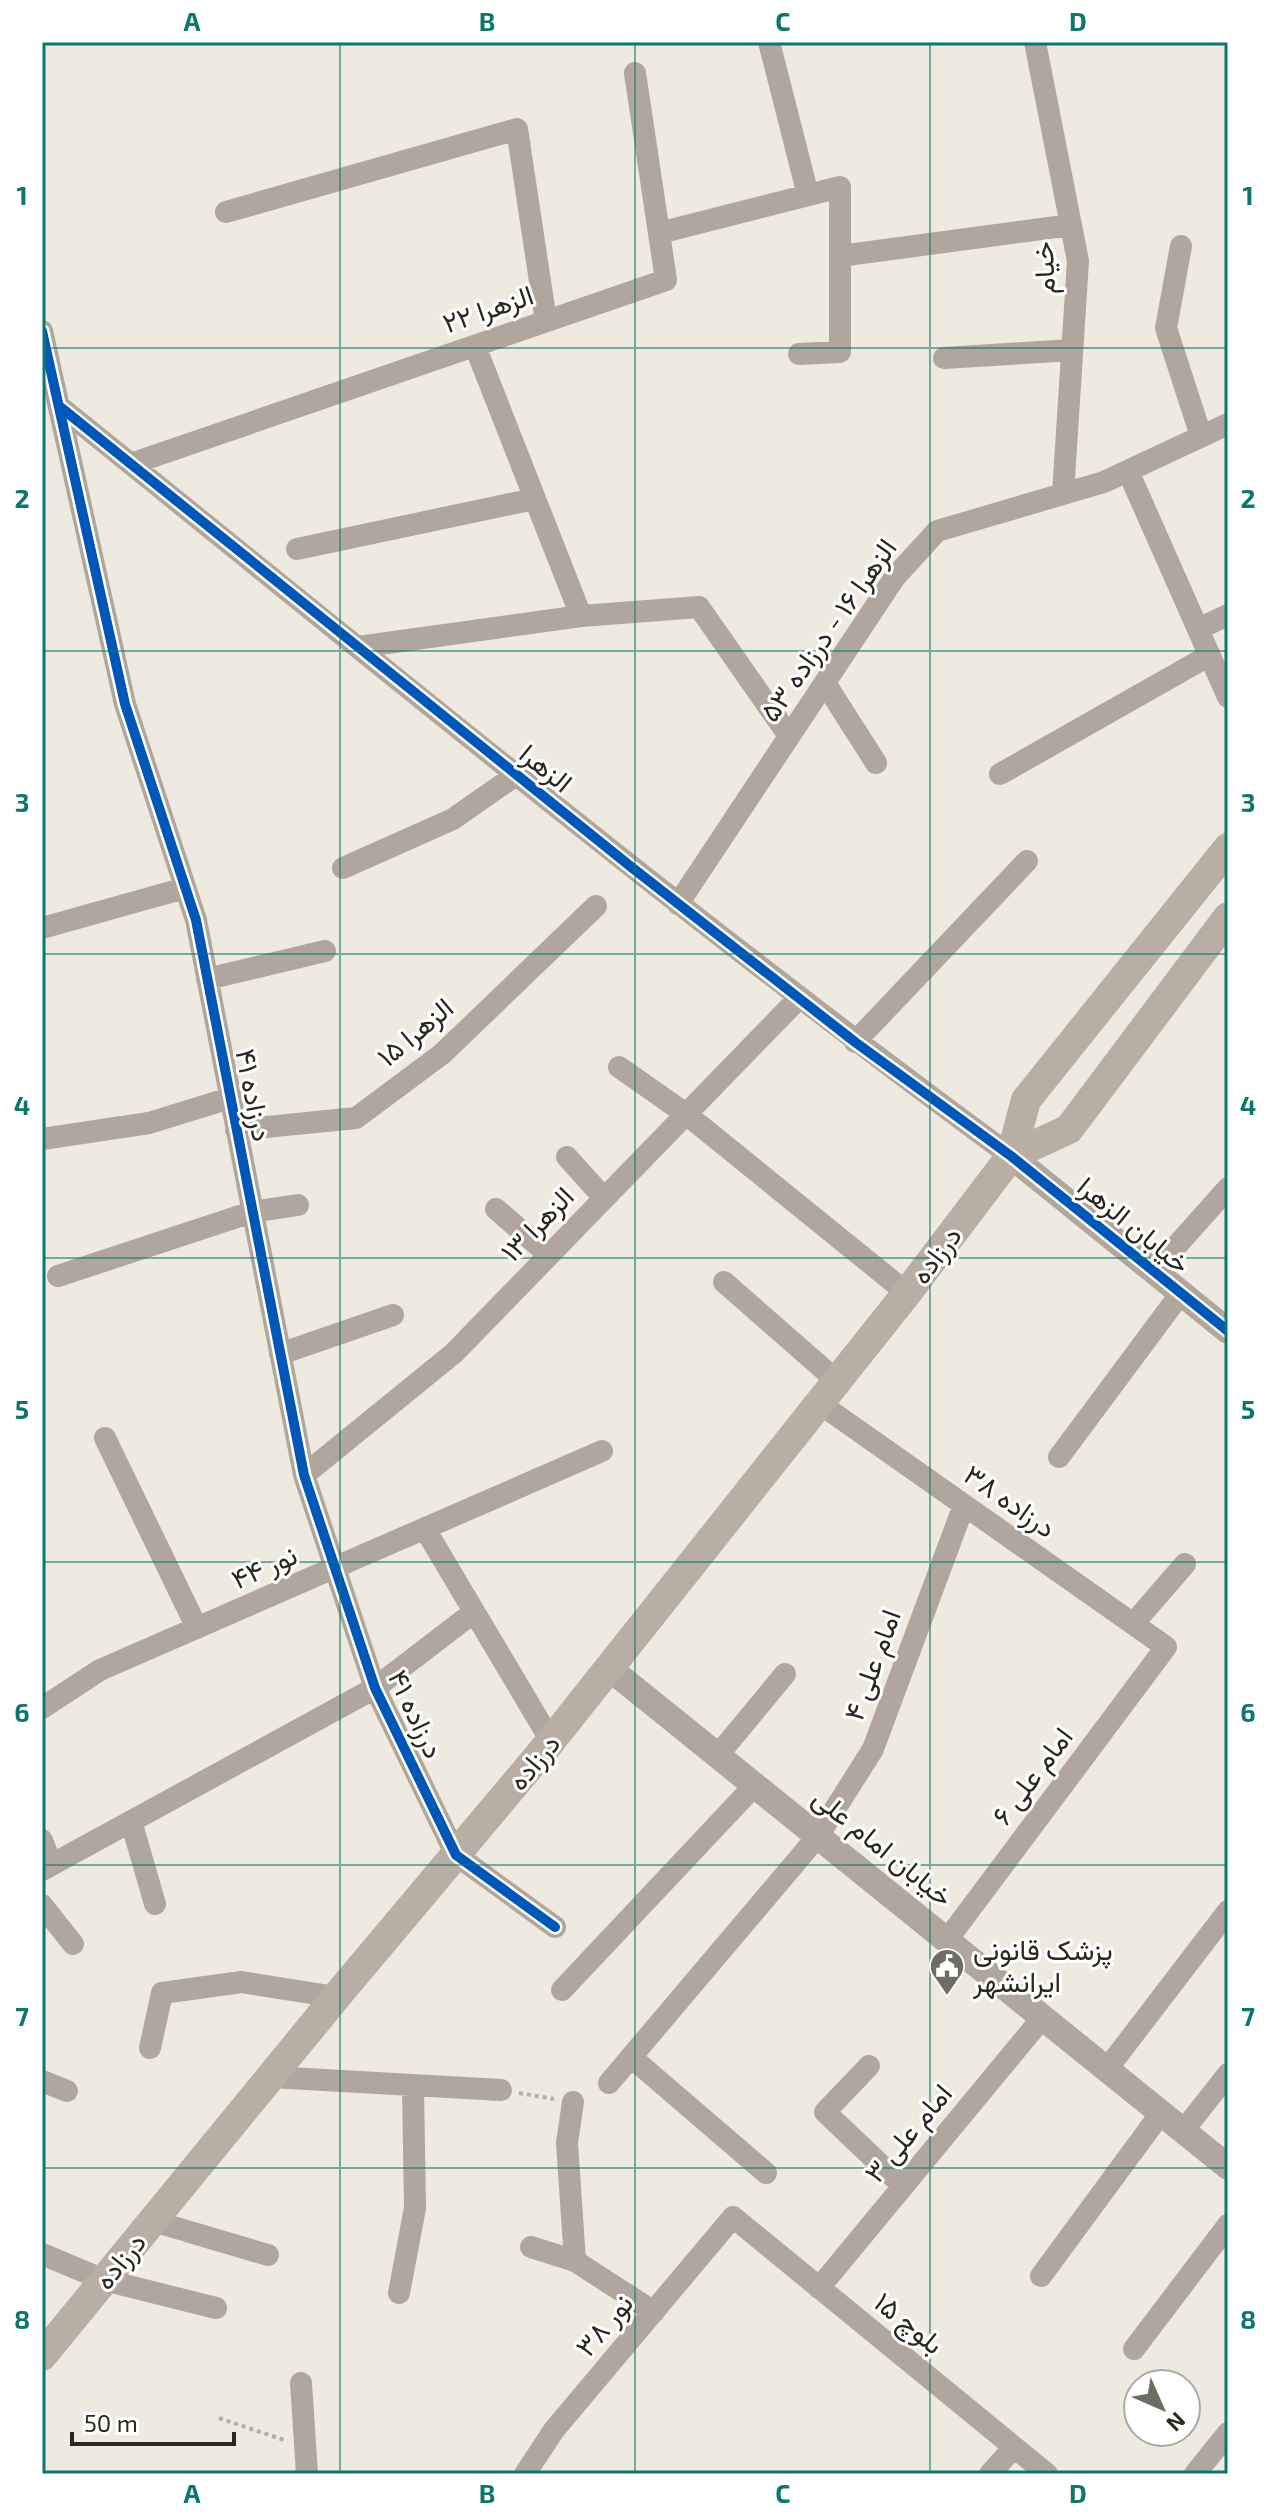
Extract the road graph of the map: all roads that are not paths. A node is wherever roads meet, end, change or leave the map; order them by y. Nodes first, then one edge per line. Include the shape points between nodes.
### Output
1 (769, 42) edge
2 (1035, 42) edge
3 (635, 73) dead end
4 (808, 195) junction
5 (226, 212) dead end
6 (1071, 225) junction
7 (659, 233) junction
8 (1181, 246) dead end
9 (840, 256) junction
10 (546, 321) junction
11 (42, 331) edge
12 (475, 346) junction
13 (1072, 350) junction
14 (799, 354) dead end
15 (944, 358) dead end
16 (59, 406) junction
17 (1228, 424) edge
18 (1201, 436) junction
19 (131, 464) junction
20 (1128, 471) junction
21 (1063, 494) junction
22 (534, 499) junction
23 (297, 549) dead end
24 (1228, 615) edge
25 (581, 616) junction
26 (1198, 629) junction
27 (358, 647) junction
28 (1210, 655) junction
29 (825, 683) junction
30 (1228, 697) edge
31 (789, 736) junction
32 (876, 763) dead end
33 (1000, 774) dead end
34 (516, 775) junction
35 (1228, 848) edge
36 (1027, 861) dead end
37 (343, 868) dead end
38 (185, 888) junction
39 (678, 904) junction
40 (596, 906) dead end
41 (1228, 917) edge
42 (42, 928) edge
43 (325, 951) dead end
44 (207, 979) junction
45 (799, 998) junction
46 (855, 1042) junction
47 (619, 1067) dead end
48 (230, 1098) junction
49 (686, 1114) junction
50 (236, 1130) junction
51 (42, 1139) edge
52 (1011, 1156) junction
53 (567, 1157) dead end
54 (1228, 1188) edge
55 (604, 1198) junction
56 (298, 1205) dead end
57 (496, 1209) dead end
58 (252, 1212) junction
59 (549, 1255) junction
60 (1154, 1271) junction
61 (58, 1276) dead end
62 (724, 1282) dead end
63 (907, 1293) junction
64 (1181, 1293) junction
65 (393, 1315) dead end
66 (1228, 1331) edge
67 (280, 1354) junction
68 (828, 1392) junction
69 (105, 1438) dead end
70 (602, 1451) dead end
71 (1059, 1457) dead end
72 (304, 1475) junction
73 (964, 1505) junction
74 (425, 1529) junction
75 (1185, 1564) dead end
76 (335, 1568) junction
77 (474, 1612) junction
78 (1133, 1624) junction
79 (197, 1628) junction
80 (1166, 1647) joint
81 (609, 1668) junction
82 (785, 1674) dead end
83 (375, 1688) junction
84 (42, 1708) edge
85 (551, 1741) junction
86 (718, 1755) junction
87 (755, 1785) junction
88 (131, 1821) junction
89 (818, 1836) junction
90 (42, 1840) edge
91 (456, 1855) junction
92 (46, 1867) edge
93 (155, 1904) dead end
94 (42, 1905) edge
95 (1228, 1911) edge
96 (555, 1927) dead end
97 (947, 1940) junction
98 (73, 1944) dead end
99 (562, 1990) dead end
100 (336, 1997) junction
101 (1043, 2017) junction
102 (150, 2048) dead end
103 (631, 2057) junction
104 (869, 2066) dead end
105 (1107, 2069) junction
106 (1228, 2074) edge
107 (271, 2077) junction
108 (42, 2081) edge
109 (609, 2083) dead end
110 (413, 2087) junction
111 (501, 2090) road end
112 (67, 2091) dead end
113 (573, 2102) road end
114 (1161, 2113) junction
115 (1183, 2131) junction
116 (1228, 2167) edge
117 (766, 2173) dead end
118 (903, 2186) junction
119 (733, 2217) joint
120 (153, 2221) junction
121 (1228, 2225) edge
122 (531, 2247) dead end
123 (42, 2254) edge
124 (268, 2255) dead end
125 (575, 2261) junction
126 (1041, 2276) dead end
127 (104, 2280) junction
128 (819, 2288) junction
129 (399, 2293) dead end
130 (216, 2308) dead end
131 (654, 2312) junction
132 (1134, 2349) dead end
133 (42, 2356) edge
134 (301, 2383) dead end
135 (1228, 2433) edge
136 (1014, 2447) junction
137 (307, 2474) edge
138 (525, 2474) edge
139 (990, 2474) edge
140 (1047, 2474) edge
141 (1195, 2474) edge

1 - 4 street
2 - 6 street, خیام
3 - 7 street, الزهرا ۲۲
4 - 7 street
4 - 9 street via 840,187
5 - 10 street via 517,129
6 - 9 street
6 - 13 street, خیام via 1078,261
7 - 10 street, الزهرا ۲۲ via 666,280
8 - 18 street via 1166,328
9 - 14 street via 840,352
10 - 12 street, الزهرا ۲۲
11 - 16 street, درزاده ۴۱
12 - 19 street, الزهرا ۲۲
12 - 22 street
13 - 15 street
13 - 21 street, خیام
16 - 19 street, الزهرا
16 - 38 street, درزاده ۴۱ via 125,704
17 - 18 street, الزهرا ۱۶ - درزاده ۵۳
18 - 20 street, الزهرا ۱۶ - درزاده ۵۳
19 - 27 street, الزهرا
20 - 21 street, الزهرا ۱۶ - درزاده ۵۳
20 - 26 street
21 - 29 street, الزهرا ۱۶ - درزاده ۵۳ via 937,531 895,577
22 - 23 street
22 - 25 street
24 - 26 street
25 - 27 street
25 - 31 street via 699,607
26 - 28 street
27 - 34 street, الزهرا
28 - 30 street
28 - 33 street
29 - 31 street, الزهرا ۱۶ - درزاده ۵۳
29 - 32 street
31 - 39 street, الزهرا ۱۶ - درزاده ۵۳
34 - 37 street via 453,819
34 - 39 street, الزهرا
35 - 52 main road, درزاده via 1026,1100
36 - 46 street
38 - 42 street
38 - 44 street, درزاده ۴۱
39 - 45 street, الزهرا
40 - 50 street, الزهرا ۱۵ via 442,1054 356,1118
41 - 52 main road, درزاده via 1069,1129
43 - 44 street
44 - 48 street, درزاده ۴۱
45 - 46 street, الزهرا
45 - 49 street, الزهرا ۱۳
46 - 52 street, الزهرا
47 - 49 street
48 - 50 street, درزاده ۴۱
48 - 51 street via 149,1123
49 - 55 street, الزهرا ۱۳
49 - 63 street
50 - 58 street, درزاده ۴۱
52 - 60 street, خیابان الزهرا
52 - 63 main road, درزاده
53 - 55 street
54 - 60 street
55 - 59 street, الزهرا ۱۳
56 - 58 street
57 - 59 street
58 - 61 street
58 - 67 street, درزاده ۴۱
59 - 72 street, الزهرا ۱۳ via 454,1353
60 - 64 street, خیابان الزهرا
62 - 68 street, درزاده ۳۸
63 - 68 main road, درزاده
64 - 66 street, خیابان الزهرا
64 - 71 street
65 - 67 street
67 - 72 street, درزاده ۴۱
68 - 73 street, درزاده ۳۸
68 - 81 main road, درزاده
69 - 79 street
70 - 74 street, نور ۴۴
72 - 76 street, درزاده ۴۱
73 - 78 street, درزاده ۳۸
73 - 89 street, امام علی ۴ via 873,1749
74 - 76 street, نور ۴۴
74 - 77 street
75 - 78 street
76 - 79 street, نور ۴۴
76 - 83 street, درزاده ۴۱
77 - 83 street
77 - 85 street
78 - 80 street, درزاده ۳۸
79 - 84 street, نور ۴۴ via 100,1670
80 - 97 street, امام علی ۶
81 - 85 main road, درزاده
81 - 86 street, خیابان امام علی
82 - 86 street
83 - 88 street
83 - 91 street, درزاده ۴۱
85 - 91 main road, درزاده
86 - 87 street, خیابان امام علی
87 - 89 street, خیابان امام علی
87 - 99 street
88 - 92 street
88 - 93 street
89 - 97 street, خیابان امام علی
89 - 103 street, امام علی ۴
90 - 92 street
91 - 96 street
91 - 100 main road, درزاده
94 - 98 street
95 - 105 street
97 - 101 street, خیابان امام علی
100 - 102 street via 241,1982 162,1993
100 - 107 main road, درزاده
101 - 105 street, خیابان امام علی
101 - 118 street, امام علی ۳
103 - 109 street, امام علی ۴
103 - 117 street
104 - 118 street via 825,2112
105 - 114 street, خیابان امام علی
106 - 115 street
107 - 110 street
107 - 120 main road, درزاده
108 - 112 street
110 - 111 street
110 - 129 street via 415,2208
113 - 125 street via 567,2143
114 - 115 street, خیابان امام علی
114 - 126 street
115 - 116 street, خیابان امام علی
118 - 128 street, امام علی ۳
119 - 128 street, بلوچ ۱۵
119 - 131 street, نور ۳۸
120 - 124 street
120 - 127 main road, درزاده
121 - 132 street
122 - 125 street
123 - 127 street
125 - 131 street
127 - 130 street
127 - 133 main road, درزاده
128 - 136 street, بلوچ ۱۵
131 - 138 street, نور ۳۸ via 554,2430
134 - 137 street
135 - 141 street
136 - 139 street
136 - 140 street, بلوچ ۱۵

